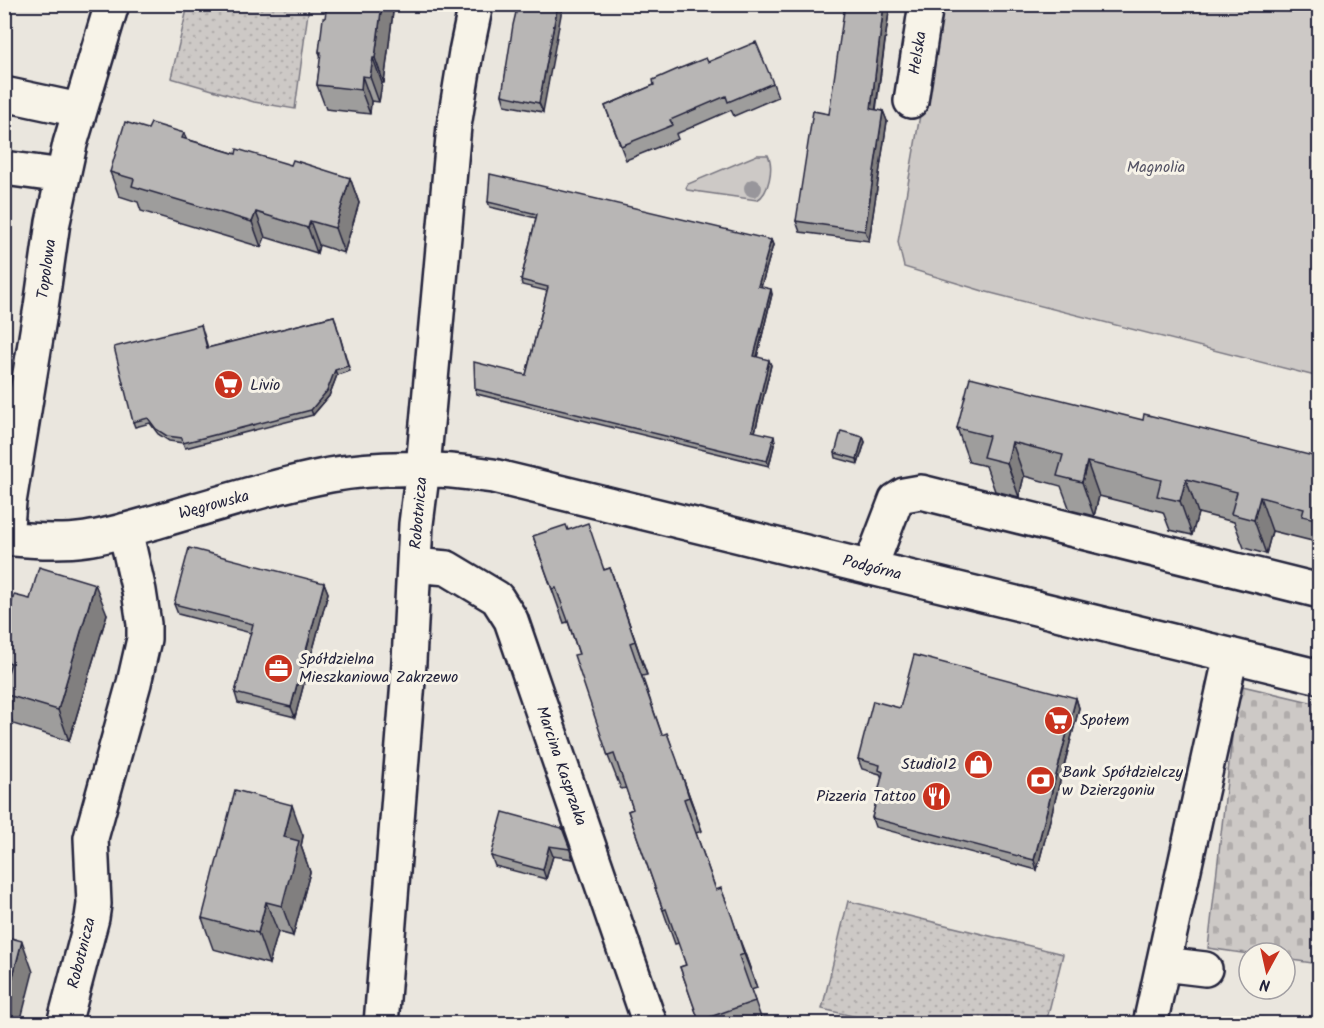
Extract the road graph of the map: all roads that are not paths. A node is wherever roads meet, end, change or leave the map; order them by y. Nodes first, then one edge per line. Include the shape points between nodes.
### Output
1 (112, 4) edge
2 (476, 4) edge
3 (926, 4) edge
4 (4, 94) edge
5 (911, 101) dead end
6 (79, 110) junction
7 (4, 168) edge
8 (63, 176) junction
9 (423, 468) junction
10 (125, 530) junction
11 (5, 538) edge
12 (414, 565) junction
13 (870, 568) junction
14 (1320, 591) edge
15 (1231, 655) junction
16 (1320, 677) edge
17 (1163, 964) junction
18 (1205, 969) dead end
19 (64, 1023) edge
20 (381, 1023) edge
21 (650, 1023) edge
22 (1150, 1023) edge

1 - 6 street, Topolowa
2 - 9 street, Robotnicza via 454,126
3 - 5 street, Helska
4 - 6 street
6 - 8 street, Topolowa
7 - 8 street
8 - 11 street, Topolowa
9 - 10 street, Węgrowska via 328,476
9 - 12 street, Robotnicza
9 - 13 street, Podgórna via 493,476
10 - 11 street, Węgrowska via 62,541
10 - 19 street, Robotnicza via 139,591 144,639 91,838 92,918
12 - 20 street, Robotnicza
12 - 21 street, Marcina Kasprzaka via 447,568 497,598 511,620
13 - 14 street via 896,500 921,492
13 - 15 street, Podgórna
15 - 16 street, Podgórna
15 - 17 street
17 - 18 street
17 - 22 street

